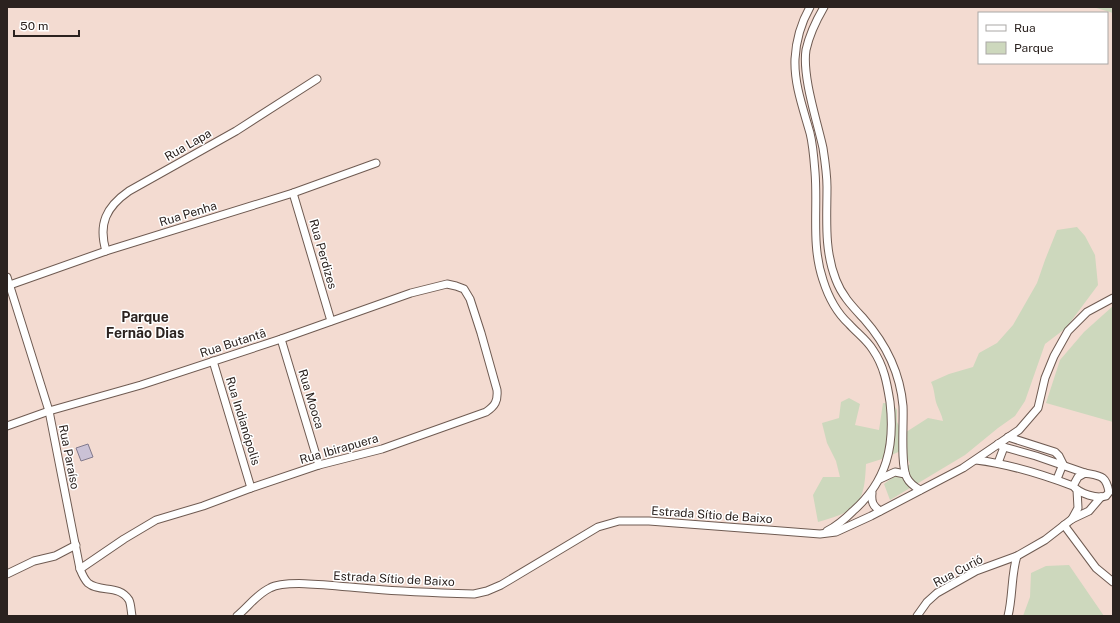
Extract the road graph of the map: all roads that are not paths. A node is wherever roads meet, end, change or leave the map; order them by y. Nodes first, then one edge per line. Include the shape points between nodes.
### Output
1 (810, 7) edge
2 (824, 7) edge
3 (317, 79) dead end
4 (376, 163) dead end
5 (294, 193) junction
6 (106, 251) junction
7 (7, 277) edge
8 (9, 286) edge
9 (464, 289) joint
10 (1113, 298) edge
11 (331, 321) junction
12 (281, 339) junction
13 (213, 361) junction
14 (49, 411) junction
15 (7, 426) edge
16 (1008, 437) junction
17 (1001, 445) junction
18 (976, 460) junction
19 (998, 462) junction
20 (1063, 464) junction
21 (319, 465) junction
22 (1085, 473) junction
23 (905, 474) junction
24 (1101, 476) junction
25 (1113, 478) edge
26 (880, 479) junction
27 (1058, 480) junction
28 (910, 483) junction
29 (251, 488) junction
30 (1075, 488) junction
31 (920, 490) junction
32 (872, 493) junction
33 (911, 495) junction
34 (1107, 495) edge
35 (880, 511) junction
36 (1072, 519) junction
37 (1064, 525) junction
38 (820, 534) junction
39 (76, 545) junction
40 (1017, 556) junction
41 (80, 569) junction
42 (7, 574) edge
43 (1113, 582) edge
44 (132, 616) edge
45 (237, 616) edge
46 (917, 616) edge
47 (1008, 616) edge

1 - 26 street via 797,41 796,76 814,160 818,260 830,299 873,350 885,374 891,409 891,438
2 - 23 street via 806,50 806,58 808,82 825,159 826,235 830,260 840,289 850,305 864,318 881,341 895,368 902,396
3 - 6 street, Rua Lapa via 236,131 118,199 104,224 102,238
4 - 5 street, Rua Penha
5 - 6 street, Rua Penha
5 - 11 street, Rua Perdizes
6 - 8 street, Rua Penha
7 - 8 street, Rua Paraíso
8 - 14 street, Rua Paraíso
9 - 11 street, Rua Butantã via 447,284 411,292
9 - 21 street, Rua Ibirapuera via 479,326 497,390 498,398 493,408 382,449
10 - 16 street, Estrada Sítio de Baixo via 1086,312 1068,331 1045,378 1038,408 1019,430
11 - 12 street, Rua Butantã
12 - 13 street, Rua Butantã
12 - 21 street, Rua Mooca
13 - 14 street, Rua Butantã
13 - 29 street, Rua Indianópolis
14 - 15 street, Rua Butantã
14 - 39 street, Rua Paraíso
16 - 17 street, Estrada Sítio de Baixo
16 - 20 street via 1056,452
17 - 18 street, Estrada Sítio de Baixo
17 - 19 street
17 - 20 street
18 - 19 street
18 - 31 street, Estrada Sítio de Baixo
19 - 27 street
20 - 22 street
20 - 27 street
21 - 29 street, Rua Ibirapuera
22 - 24 street
22 - 30 street via 1076,479
23 - 26 street via 895,472
23 - 28 street
24 - 25 street
24 - 34 street via 1106,481 1109,492
26 - 32 street
27 - 30 street
28 - 31 street
28 - 33 street
29 - 41 street, Rua Ibirapuera via 156,520
30 - 34 street via 1097,497
30 - 36 street via 1078,508
31 - 33 street, Estrada Sítio de Baixo
32 - 35 street via 873,505
32 - 38 street via 843,521
33 - 35 street, Estrada Sítio de Baixo
34 - 36 street, Rua Curió via 1089,511
35 - 38 street, Estrada Sítio de Baixo via 836,532
36 - 37 street, Rua Curió
37 - 40 street, Rua Curió via 1045,540
37 - 43 street via 1096,568
38 - 45 street, Estrada Sítio de Baixo via 619,521 598,527 487,591 461,594 281,585 264,592
39 - 41 street, Rua Paraíso
39 - 42 street via 55,556 27,564
40 - 46 street, Rua Curió via 976,571 937,593
40 - 47 street
41 - 44 street, Rua Paraíso via 88,582 94,586 122,593 129,601

